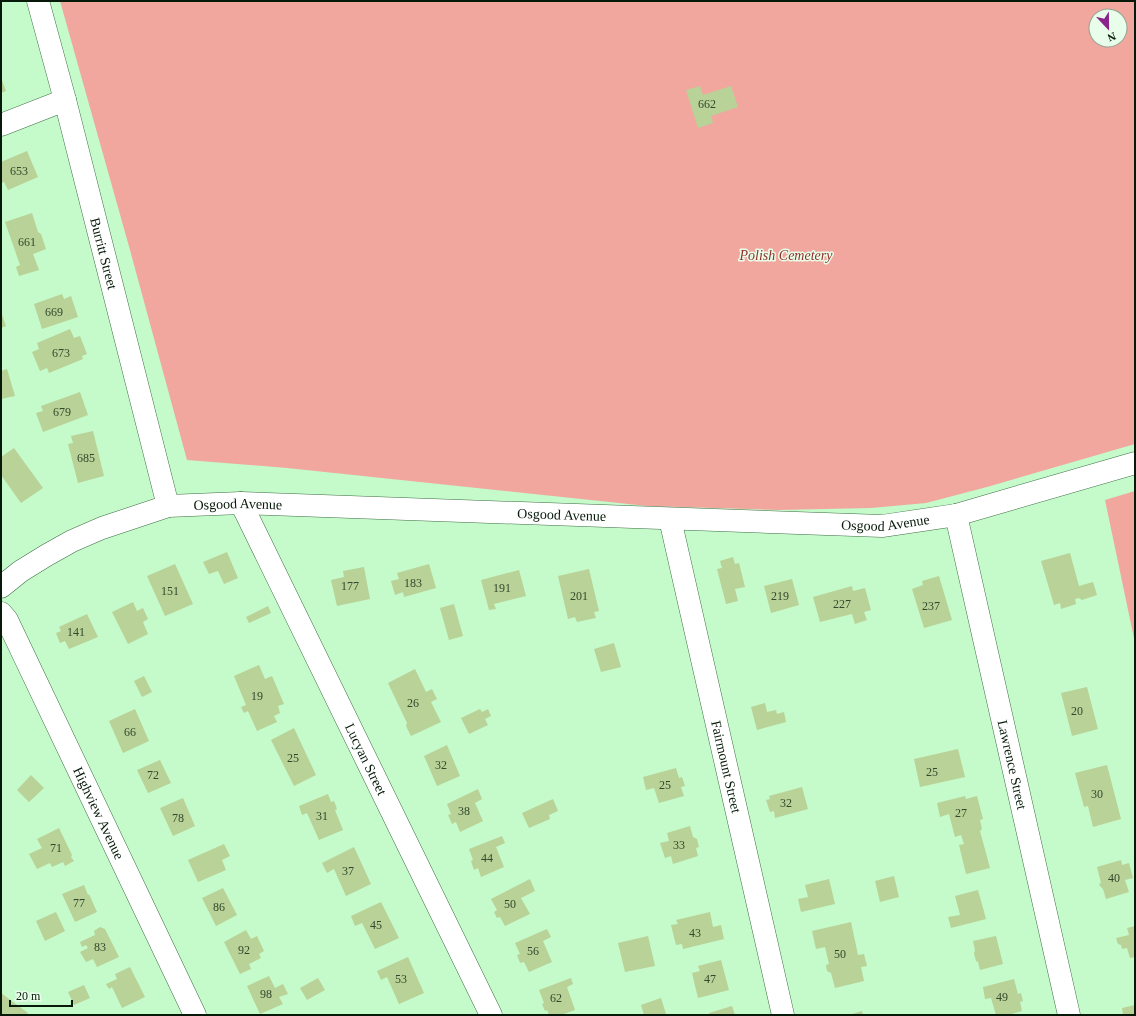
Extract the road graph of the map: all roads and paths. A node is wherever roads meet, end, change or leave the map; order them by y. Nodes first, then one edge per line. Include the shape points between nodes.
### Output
1 (38, 1) edge
2 (65, 100) junction
3 (1, 126) edge
4 (1135, 463) edge
5 (241, 503) junction
6 (168, 506) junction
7 (956, 515) junction
8 (670, 519) junction
9 (1, 587) edge
10 (1, 613) edge
11 (195, 1015) edge
12 (491, 1015) edge
13 (783, 1015) edge
14 (1068, 1015) edge

1 - 2 street, Burritt Street
2 - 3 street
2 - 6 street, Burritt Street
4 - 7 street, Osgood Avenue
5 - 6 street, Osgood Avenue
5 - 8 street, Osgood Avenue
5 - 12 street, Lucyan Street
6 - 9 street, Osgood Avenue via 102,528 72,542 46,555
7 - 8 street, Osgood Avenue via 882,526
7 - 14 street, Lawrence Street
8 - 13 street, Fairmount Street
10 - 11 street, Highview Avenue via 7,620

